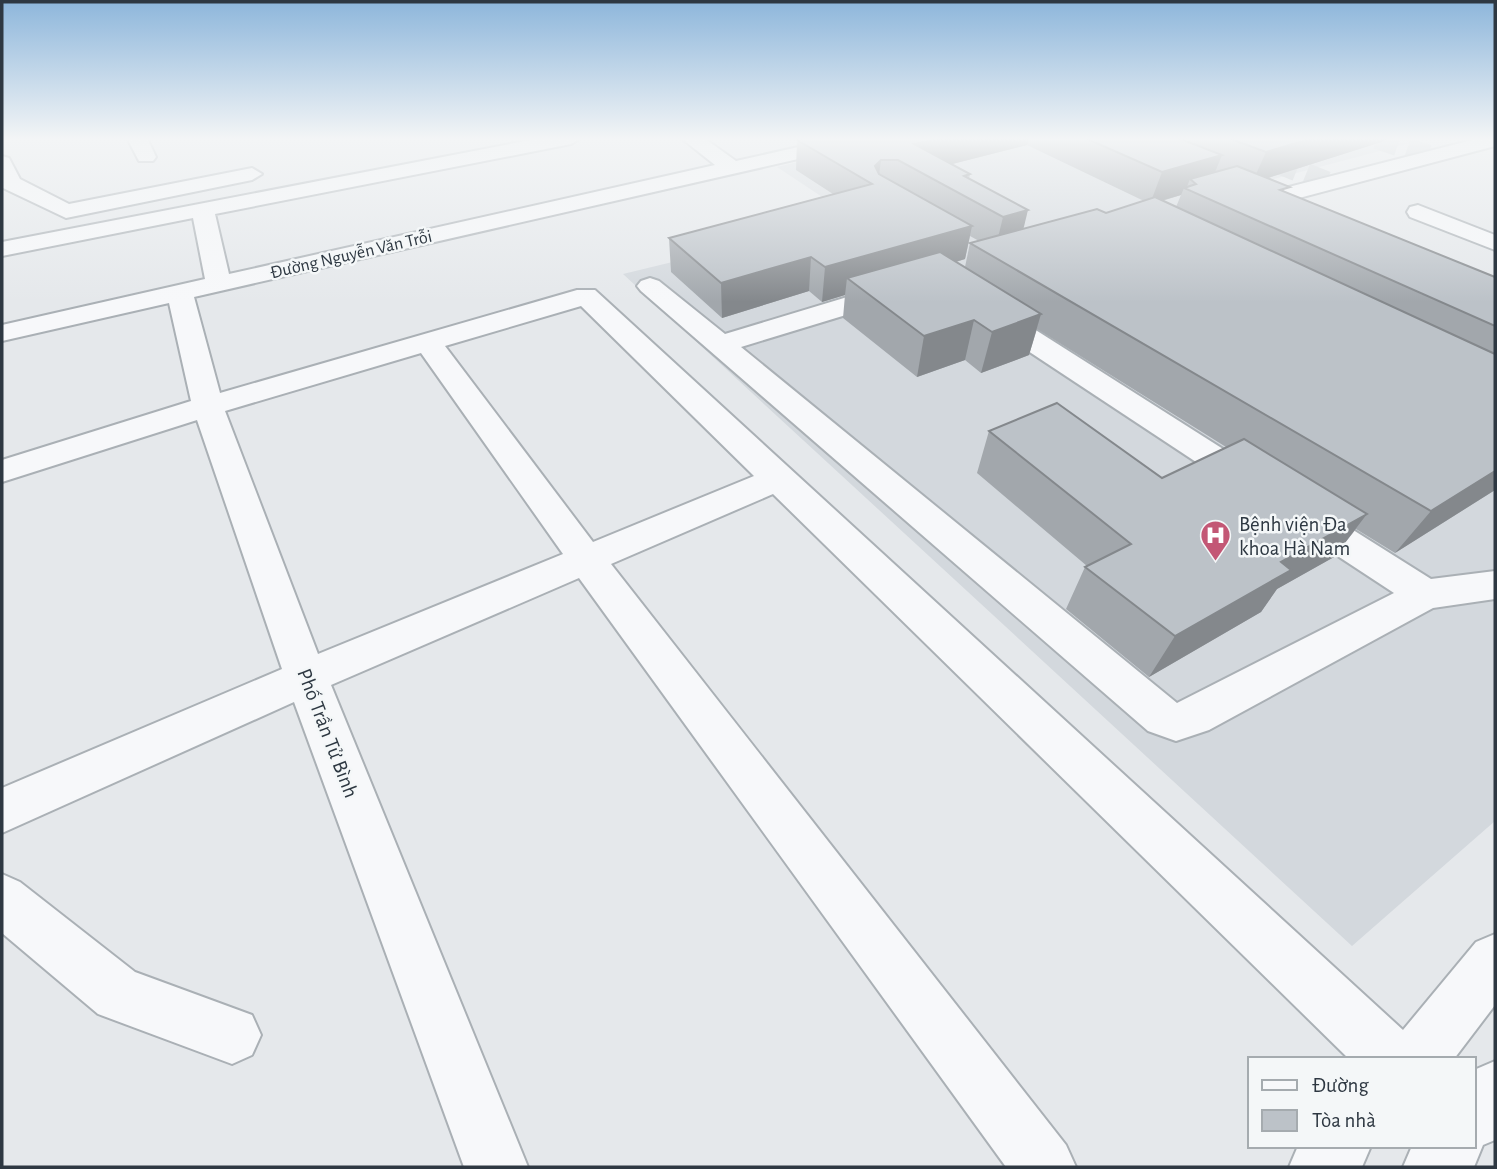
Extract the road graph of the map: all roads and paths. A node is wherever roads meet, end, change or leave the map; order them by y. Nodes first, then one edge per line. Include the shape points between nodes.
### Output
1 (30, 193) edge
2 (159, 193) edge
3 (296, 193) edge
4 (620, 193) edge
5 (1270, 193) edge
6 (203, 211) junction
7 (1418, 212) dead end
8 (1307, 215) edge
9 (1495, 243) edge
10 (2, 249) edge
11 (923, 283) edge
12 (650, 286) dead end
13 (199, 289) junction
14 (971, 302) edge
15 (2, 333) edge
16 (427, 342) junction
17 (721, 344) junction
18 (208, 405) junction
19 (2, 471) edge
20 (778, 479) junction
21 (586, 559) junction
22 (1495, 585) edge
23 (1425, 594) junction
24 (306, 677) junction
25 (2, 811) edge
26 (2, 900) edge
27 (1495, 961) edge
28 (232, 1035) dead end
29 (1389, 1057) edge
30 (1419, 1057) edge
31 (1495, 1091) edge
32 (1476, 1115) edge
33 (1338, 1148) edge
34 (1450, 1148) edge
35 (496, 1167) edge
36 (1044, 1167) edge
37 (1321, 1167) edge
38 (1435, 1167) edge

1 - 2 street via 66,211
3 - 6 street
4 - 13 street, Đường Nguyễn Văn Trỗi
5 - 8 street via 1259,195
6 - 10 street
6 - 13 street, Phố Trần Tử Bình
7 - 9 street
11 - 17 street
12 - 17 street
13 - 15 street, Đường Nguyễn Văn Trỗi
13 - 18 street, Phố Trần Tử Bình
14 - 23 street
16 - 18 street
16 - 20 street via 586,296
16 - 21 street
17 - 23 street via 1164,718 1176,722 1193,717
18 - 19 street
18 - 24 street, Phố Trần Tử Bình
20 - 21 street
20 - 29 street
21 - 24 street
21 - 36 street
22 - 23 street
24 - 25 street
24 - 35 street, Phố Trần Tử Bình
26 - 28 street via 118,994
27 - 30 street
31 - 32 street
33 - 37 street
34 - 38 street

